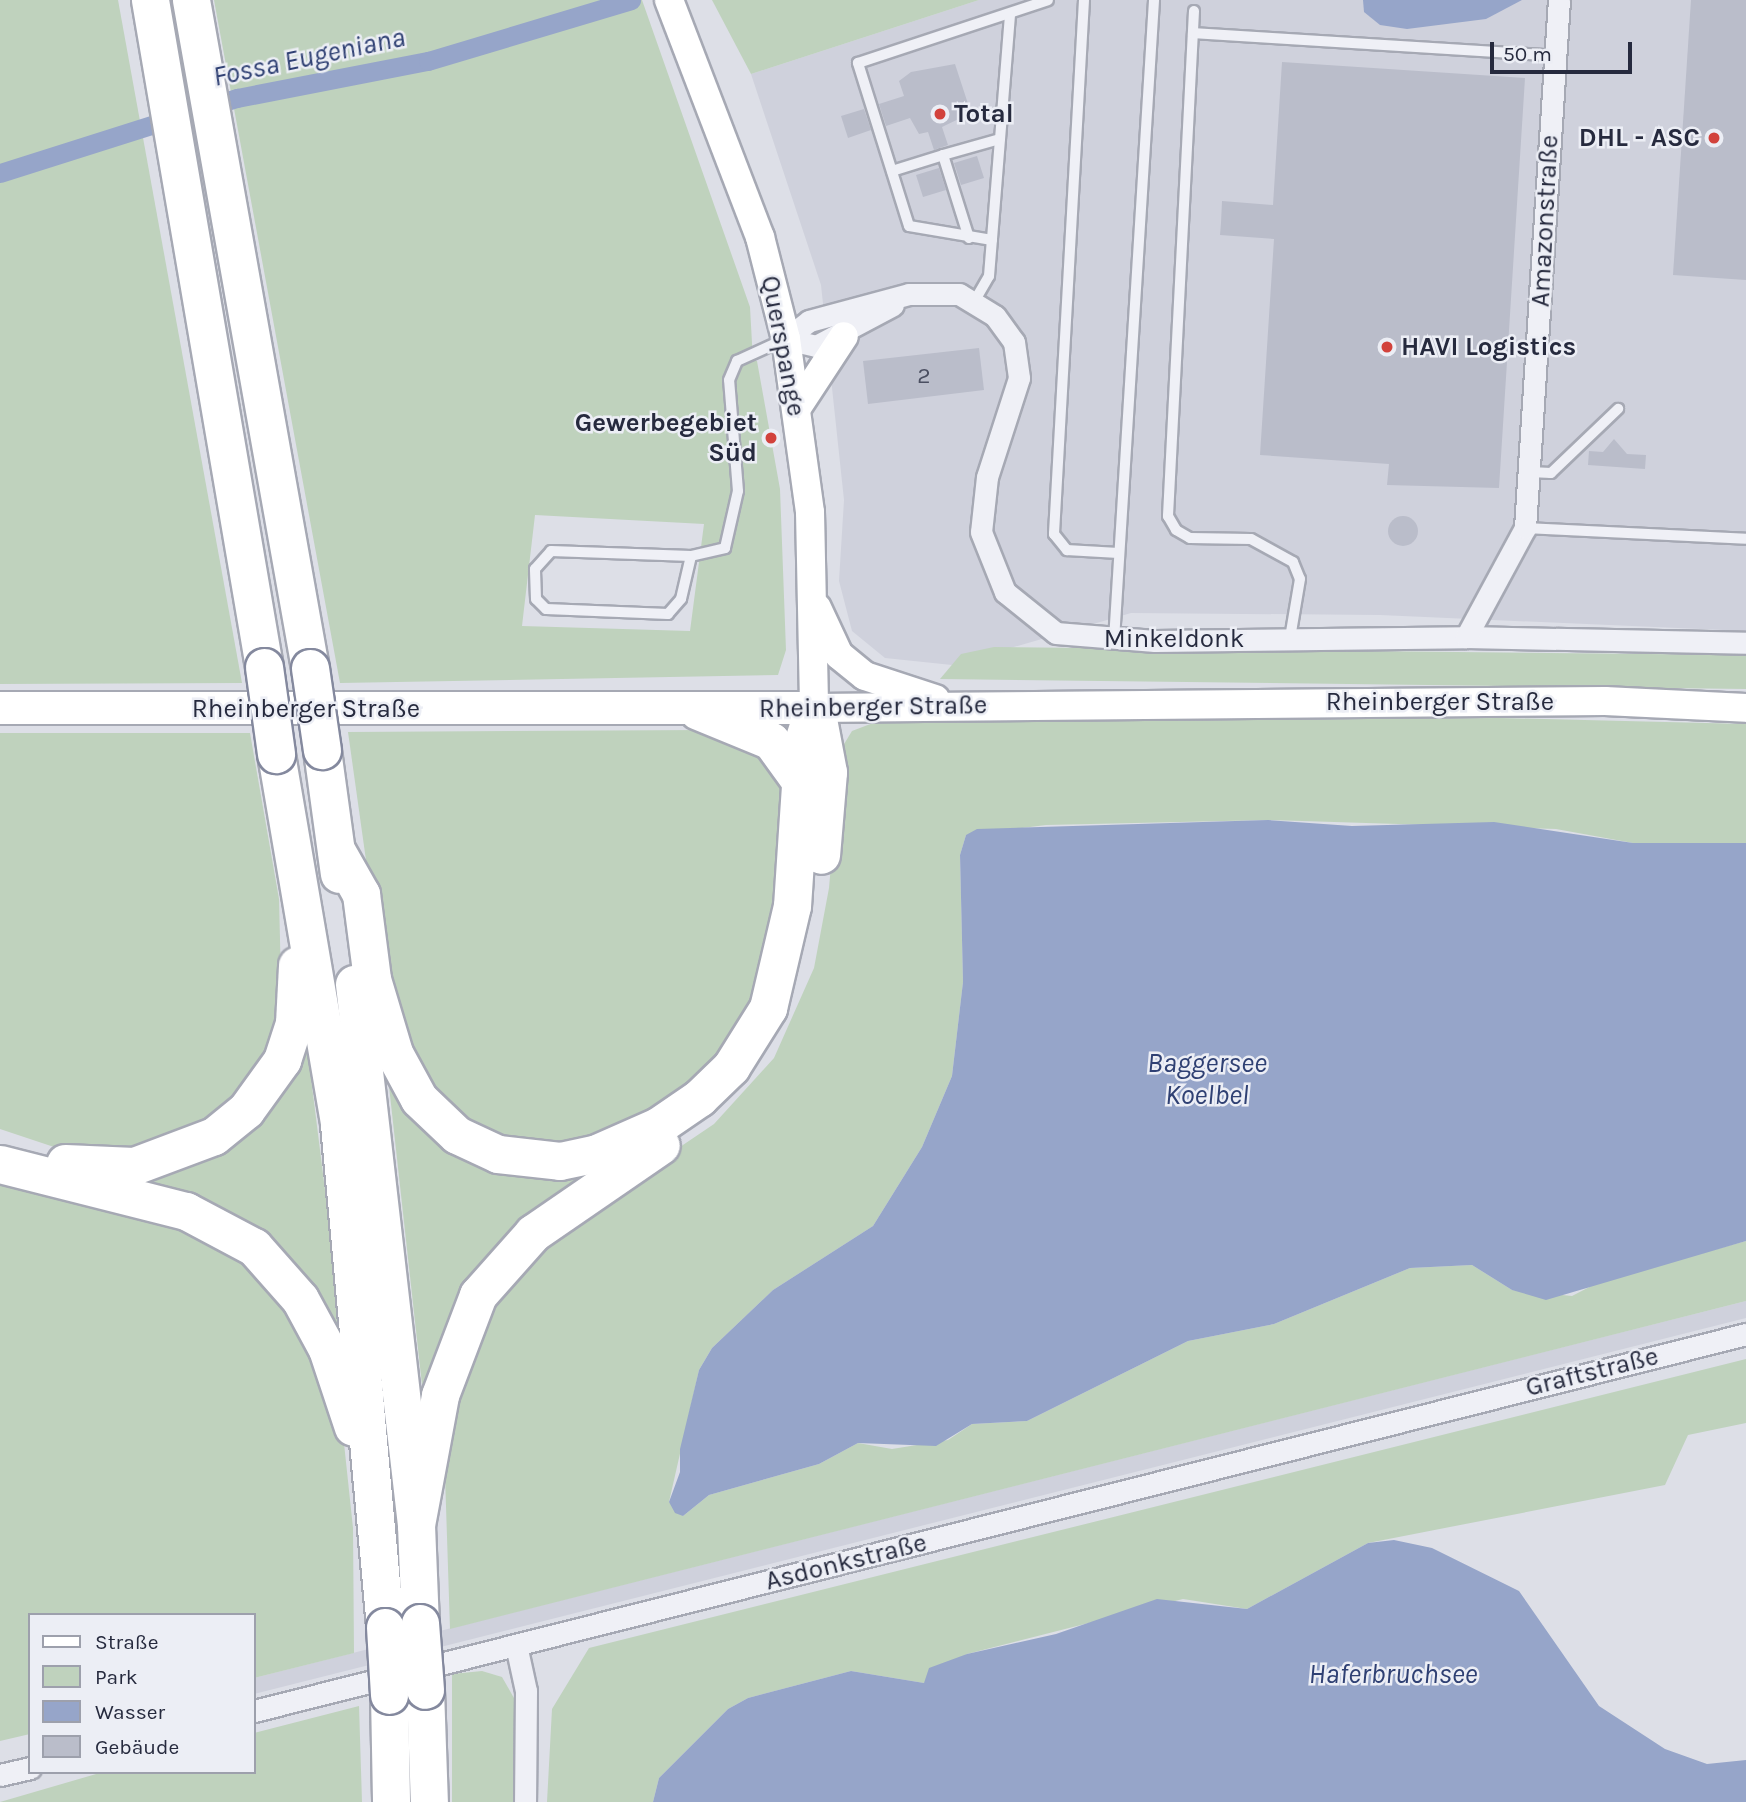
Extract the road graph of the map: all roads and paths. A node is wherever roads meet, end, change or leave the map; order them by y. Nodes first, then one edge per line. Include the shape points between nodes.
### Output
1 (150, 0) edge
2 (191, 0) edge
3 (669, 0) edge
4 (1048, 0) edge
5 (1084, 0) edge
6 (1154, 0) edge
7 (1559, 0) edge
8 (1194, 11) dead end
9 (1010, 14) junction
10 (1193, 33) junction
11 (1555, 56) junction
12 (1000, 139) junction
13 (943, 155) junction
14 (892, 171) junction
15 (969, 237) junction
16 (992, 240) junction
17 (909, 294) junction
18 (974, 302) junction
19 (844, 336) junction
20 (786, 339) junction
21 (796, 409) junction
22 (1618, 409) dead end
23 (1531, 472) junction
24 (1525, 528) junction
25 (1746, 539) edge
26 (1118, 553) junction
27 (691, 556) junction
28 (813, 599) junction
29 (1466, 637) junction
30 (1290, 638) junction
31 (1114, 640) junction
32 (1746, 643) edge
33 (955, 705) junction
34 (0, 708) edge
35 (814, 708) junction
36 (1746, 708) edge
37 (698, 711) junction
38 (800, 780) junction
39 (336, 850) junction
40 (305, 913) junction
41 (0, 1143) edge
42 (0, 1164) edge
43 (1746, 1334) edge
44 (1437, 1410) joint
45 (375, 1500) junction
46 (416, 1525) junction
47 (516, 1645) junction
48 (256, 1710) edge
49 (28, 1768) edge
50 (0, 1775) edge
51 (391, 1802) edge
52 (429, 1802) edge
53 (524, 1802) edge

1 - 40 highway, bridge
2 - 39 highway, bridge via 310,668
3 - 20 main road, Querspange via 761,237
4 - 9 lane
5 - 26 lane via 1054,534 1067,550
6 - 26 lane
7 - 11 street, Amazonstraße
8 - 10 lane
9 - 12 lane
9 - 14 lane via 858,63
10 - 11 lane
10 - 30 lane via 1168,516 1176,530 1190,538 1251,539 1293,562 1300,579
11 - 23 street, Amazonstraße
12 - 13 lane
12 - 16 lane
13 - 14 lane
13 - 15 lane
14 - 15 lane via 909,226
15 - 16 lane
16 - 18 lane via 989,275
17 - 18 street, Minkeldonk via 941,291
17 - 19 street, Minkeldonk
17 - 20 street, Minkeldonk via 809,321
18 - 31 street, Minkeldonk via 1005,328 1020,358 1015,399 981,509 993,571 1023,609 1056,632
19 - 20 street, Minkeldonk via 816,346
19 - 21 main road
20 - 21 main road, Querspange
20 - 27 lane via 737,361 729,380 738,491 733,532 725,548
21 - 28 main road, Querspange via 810,512
22 - 23 lane via 1551,472
23 - 24 street, Amazonstraße
24 - 25 lane
24 - 29 street, Amazonstraße
26 - 31 lane
27 - 27 lane via 551,551 535,569 536,599 546,609 668,614 681,599
28 - 33 main road via 839,655 865,676
28 - 35 main road, Querspange
29 - 30 street, Minkeldonk
29 - 32 street, Minkeldonk
30 - 31 street, Minkeldonk
33 - 35 main road, Rheinberger Straße
33 - 36 main road, Rheinberger Straße via 1605,701
34 - 37 main road, Rheinberger Straße
35 - 37 main road, Rheinberger Straße
35 - 38 highway via 803,741
35 - 46 highway via 825,740 826,804 805,971 788,1013 748,1076 723,1100 533,1233 478,1295 440,1395
37 - 38 highway via 771,741
38 - 39 highway via 782,964 751,1039 699,1098 658,1126 597,1153 560,1161 517,1158 478,1146 419,1099 394,1053 372,979 361,894
39 - 46 highway via 375,1136
40 - 41 highway via 295,940 294,1023 282,1060 246,1110 215,1136 134,1166 91,1167
40 - 45 highway via 339,1124
42 - 45 highway via 186,1211 269,1260 327,1349
43 - 44 street, Graftstraße
44 - 47 street, Asdonkstraße
45 - 51 highway, bridge via 389,1695
46 - 52 highway, bridge
47 - 48 street, Asdonkstraße
47 - 53 street via 526,1691
49 - 50 street

